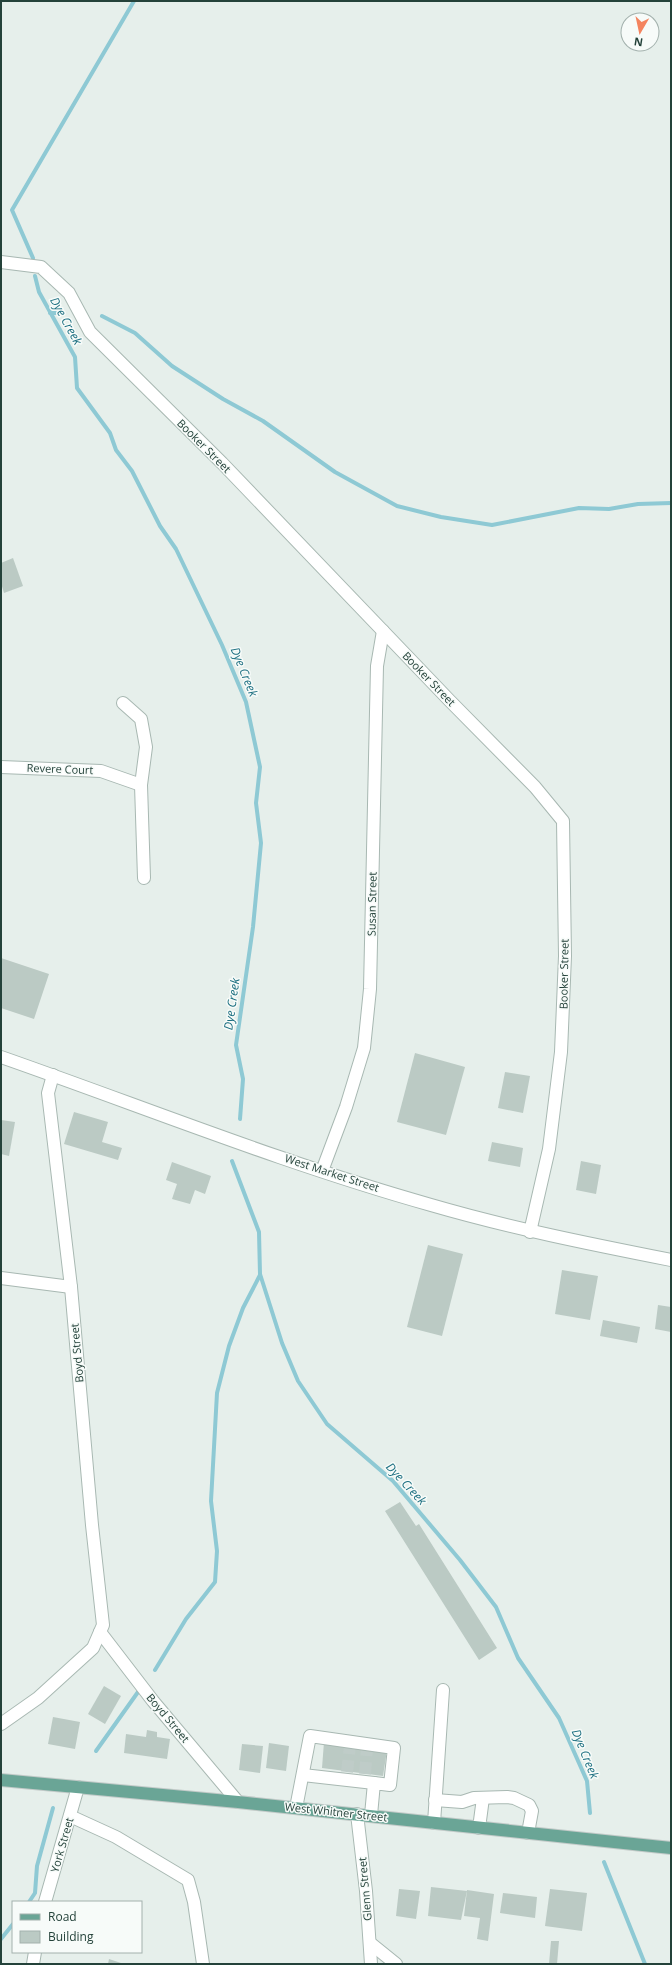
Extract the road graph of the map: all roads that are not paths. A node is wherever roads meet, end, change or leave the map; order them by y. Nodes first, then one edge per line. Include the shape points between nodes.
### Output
1 (1, 262) edge
2 (383, 631) junction
3 (123, 703) dead end
4 (1, 767) edge
5 (141, 785) junction
6 (144, 878) dead end
7 (1, 1057) edge
8 (53, 1075) junction
9 (322, 1171) junction
10 (530, 1232) junction
11 (671, 1260) edge
12 (1, 1278) edge
13 (71, 1287) junction
14 (100, 1632) junction
15 (443, 1690) dead end
16 (1, 1724) edge
17 (303, 1775) junction
18 (1, 1780) edge
19 (368, 1780) junction
20 (78, 1787) junction
21 (482, 1798) junction
22 (436, 1800) junction
23 (238, 1802) junction
24 (296, 1808) junction
25 (357, 1814) junction
26 (371, 1815) junction
27 (70, 1816) junction
28 (434, 1822) junction
29 (479, 1828) junction
30 (528, 1833) junction
31 (671, 1848) edge
32 (45, 1901) edge
33 (370, 1942) junction
34 (35, 1953) edge
35 (33, 1964) edge
36 (203, 1964) edge
37 (371, 1964) edge
38 (396, 1964) edge

1 - 2 street, Booker Street via 41,266 69,293 90,332 222,463
2 - 9 street, Susan Street via 377,666 370,989 364,1048 346,1107
2 - 10 street, Booker Street via 535,787 563,821 565,956 561,1052 549,1149
3 - 5 street via 141,719 146,747
4 - 5 street, Revere Court via 102,771
5 - 6 street
7 - 8 street, West Market Street
8 - 9 street, West Market Street
8 - 13 street, Boyd Street via 48,1093
9 - 10 street, West Market Street via 430,1205
10 - 11 street, West Market Street
12 - 13 street
13 - 14 street, Boyd Street via 103,1625
14 - 16 street, Boyd Street via 93,1648 38,1698
14 - 23 street, Boyd Street via 153,1701
15 - 22 street
17 - 19 street via 346,1776
17 - 19 street via 310,1736 350,1744 394,1748 390,1785
17 - 24 street
18 - 20 main road, West Whitner Street
19 - 26 street
20 - 23 main road, West Whitner Street
20 - 27 street, York Street
21 - 22 street via 462,1802
21 - 29 street
21 - 30 street via 514,1798 529,1805 532,1811
22 - 28 street
23 - 24 main road, West Whitner Street
24 - 25 main road, West Whitner Street
25 - 26 main road, West Whitner Street
25 - 33 street, Glenn Street
26 - 28 main road, West Whitner Street
27 - 32 street, York Street
27 - 36 street via 116,1837 188,1880 194,1902
28 - 29 main road, West Whitner Street
29 - 30 main road, West Whitner Street
30 - 31 main road, West Whitner Street
33 - 37 street, Glenn Street
33 - 38 street
34 - 35 street

